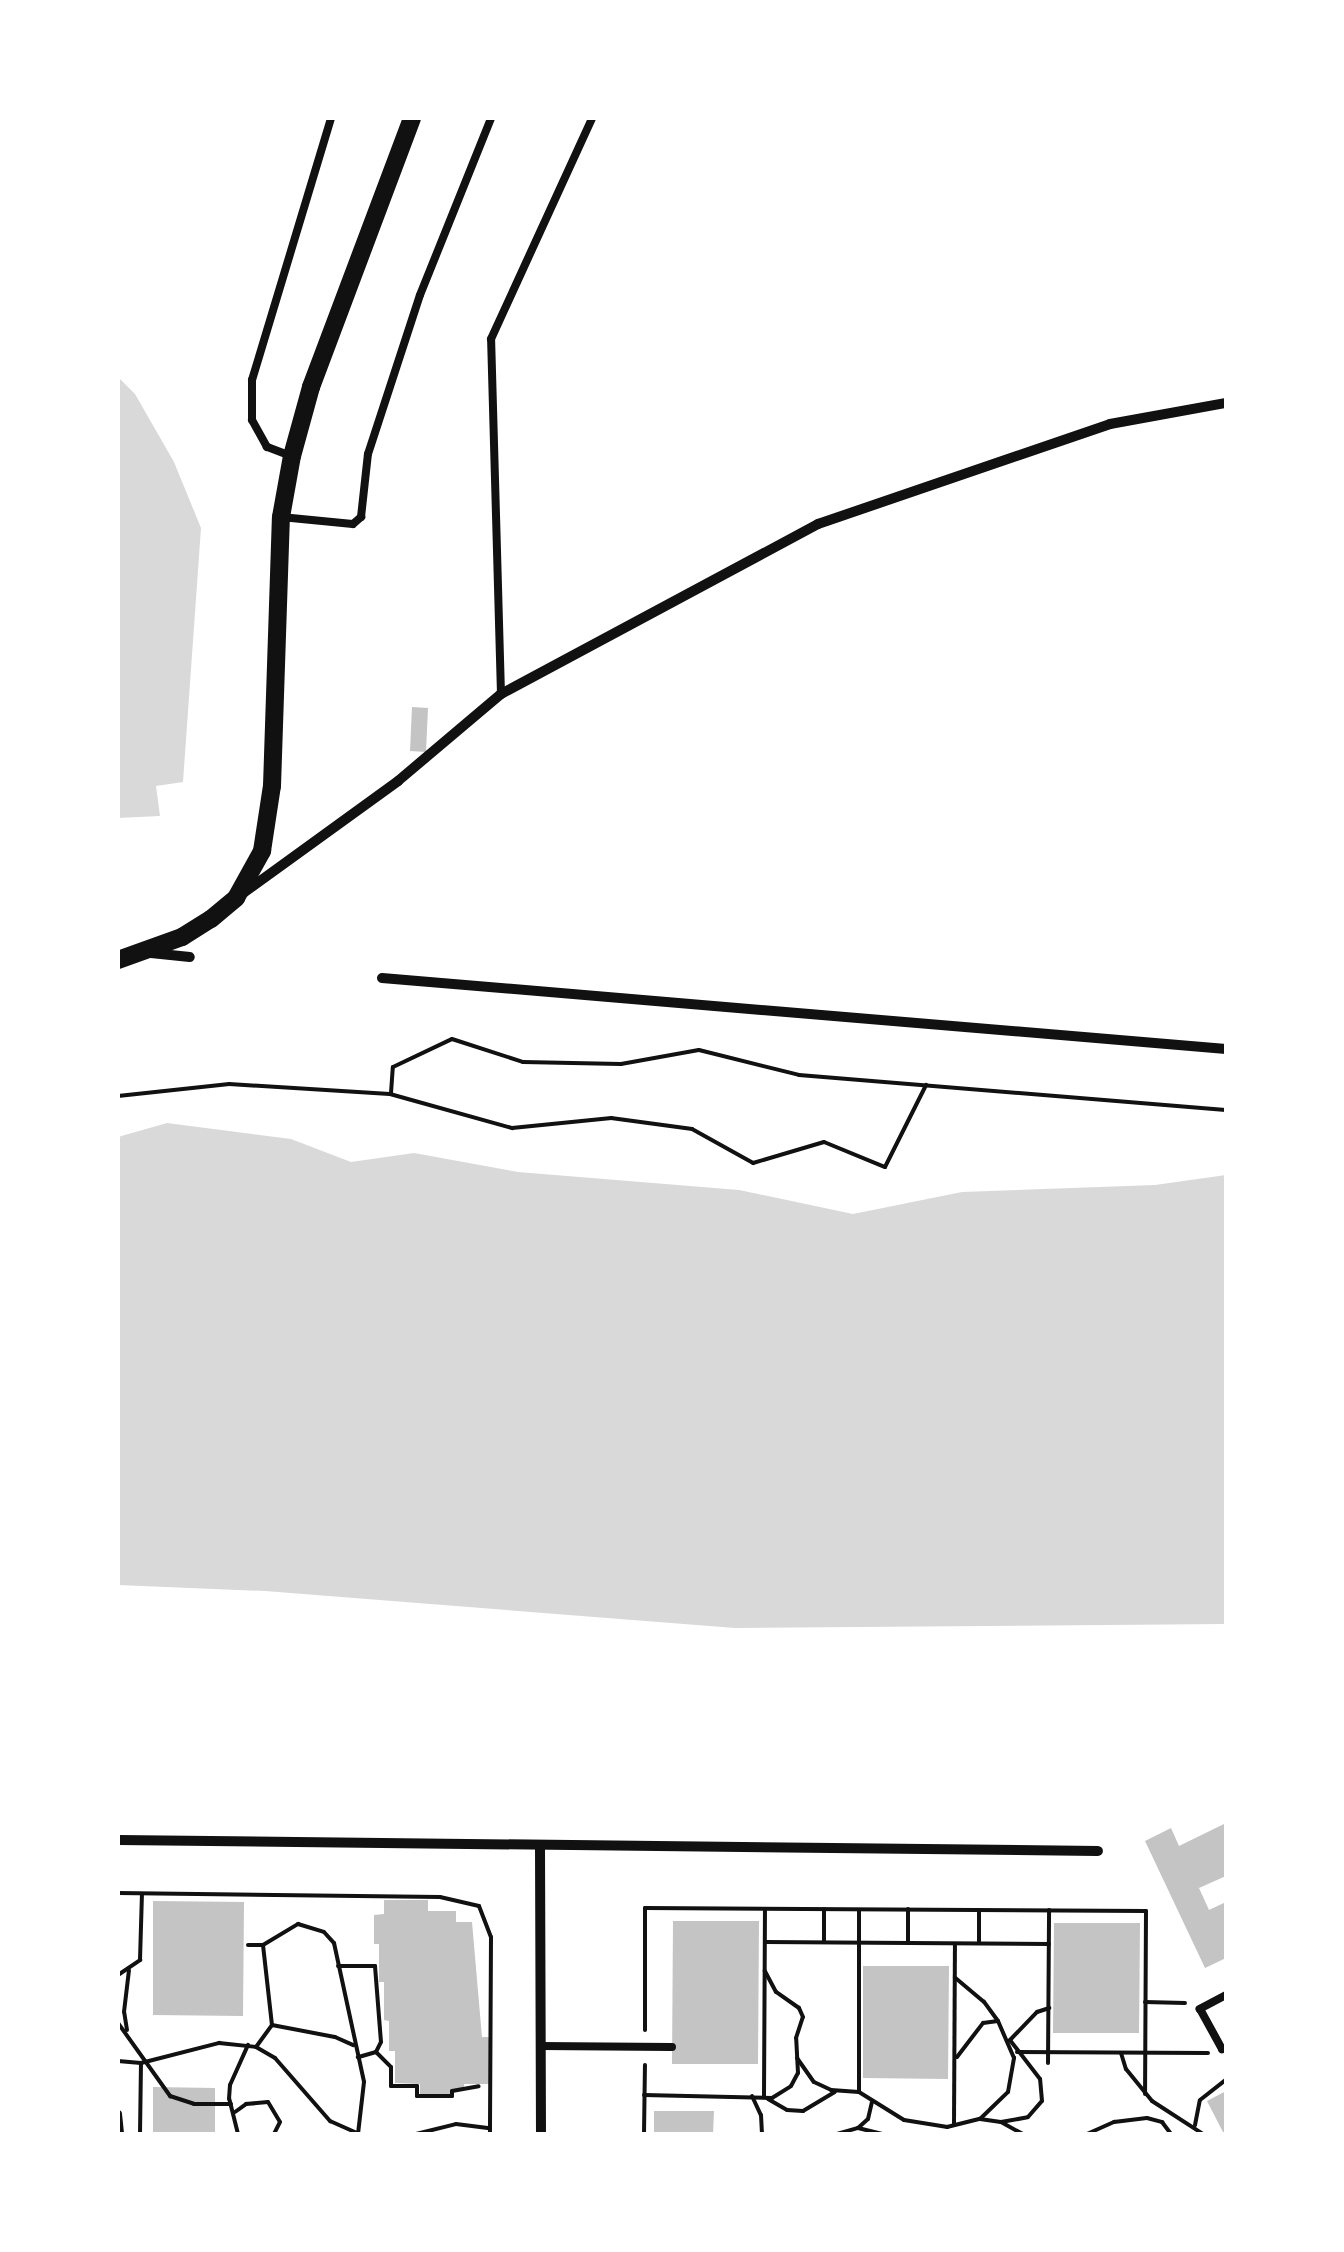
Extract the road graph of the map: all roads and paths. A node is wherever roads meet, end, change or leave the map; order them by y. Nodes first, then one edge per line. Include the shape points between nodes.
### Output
1 (332, 118) edge
2 (412, 118) edge
3 (490, 118) edge
4 (592, 118) edge
5 (1226, 403) edge
6 (292, 456) junction
7 (282, 516) junction
8 (501, 694) junction
9 (236, 898) junction
10 (145, 952) junction
11 (190, 957) dead end
12 (118, 960) edge
13 (382, 978) dead end
14 (1226, 1049) edge
15 (926, 1084) junction
16 (390, 1094) junction
17 (118, 1096) edge
18 (1226, 1110) edge
19 (118, 1840) edge
20 (540, 1846) junction
21 (1098, 1851) dead end
22 (118, 1894) edge
23 (142, 1894) junction
24 (765, 1909) junction
25 (824, 1909) junction
26 (860, 1910) junction
27 (908, 1910) junction
28 (979, 1910) junction
29 (1049, 1910) junction
30 (765, 1942) junction
31 (824, 1942) junction
32 (859, 1943) junction
33 (908, 1943) junction
34 (979, 1943) junction
35 (955, 1944) junction
36 (1049, 1944) junction
37 (248, 1945) dead end
38 (264, 1945) junction
39 (338, 1966) junction
40 (130, 1970) junction
41 (765, 1972) junction
42 (118, 1975) edge
43 (955, 1978) junction
44 (1226, 1995) edge
45 (1145, 2002) junction
46 (1185, 2002) dead end
47 (1049, 2008) junction
48 (998, 2021) junction
49 (118, 2023) edge
50 (272, 2025) junction
51 (127, 2030) junction
52 (1010, 2040) junction
53 (248, 2045) junction
54 (354, 2046) junction
55 (540, 2046) junction
56 (256, 2047) junction
57 (645, 2047) junction
58 (672, 2047) dead end
59 (1226, 2049) edge
60 (376, 2052) junction
61 (1018, 2052) junction
62 (1048, 2052) junction
63 (1121, 2053) junction
64 (1145, 2053) junction
65 (1209, 2053) dead end
66 (358, 2057) junction
67 (797, 2058) junction
68 (118, 2061) edge
69 (954, 2062) junction
70 (144, 2063) junction
71 (1048, 2063) dead end
72 (1226, 2080) edge
73 (479, 2086) dead end
74 (836, 2091) junction
75 (858, 2092) junction
76 (1145, 2094) junction
77 (644, 2095) junction
78 (752, 2096) junction
79 (764, 2096) junction
80 (872, 2102) junction
81 (232, 2104) junction
82 (235, 2112) junction
83 (118, 2114) edge
84 (980, 2119) junction
85 (1001, 2122) junction
86 (951, 2126) junction
87 (858, 2128) junction
88 (1195, 2128) junction
89 (490, 2131) edge
90 (346, 2133) edge
91 (120, 2134) edge
92 (140, 2134) edge
93 (238, 2134) edge
94 (274, 2134) edge
95 (359, 2134) edge
96 (416, 2134) edge
97 (540, 2134) edge
98 (644, 2134) edge
99 (762, 2134) edge
100 (837, 2134) edge
101 (882, 2134) edge
102 (940, 2134) edge
103 (1023, 2134) edge
104 (1087, 2134) edge
105 (1171, 2134) edge
106 (1204, 2134) edge

1 - 6 lane via 252,380 252,420 267,446
2 - 6 street via 311,387
3 - 7 lane via 420,296 368,454 361,517 352,524
4 - 8 lane via 491,339
5 - 8 street via 1110,424 818,524
6 - 7 street
7 - 9 street via 272,786 262,851
8 - 9 street via 398,781
9 - 10 street via 182,937
10 - 11 street
10 - 12 street
13 - 14 street
15 - 16 path via 800,1075 698,1050 621,1064 524,1062 452,1039 392,1067
15 - 16 path via 885,1167 824,1142 753,1163 692,1129 611,1118 512,1128
15 - 18 path
16 - 17 path via 230,1084
19 - 20 street
20 - 21 street
20 - 55 street
22 - 23 path
23 - 40 path via 140,1960
23 - 89 path via 440,1896 479,1906 491,1937
24 - 25 path
24 - 30 path
24 - 57 path via 645,1908
25 - 26 path
25 - 31 path
26 - 27 path
26 - 32 path
27 - 28 path
27 - 33 path
28 - 29 path
28 - 34 path
29 - 36 path
29 - 45 path via 1146,1911
30 - 31 path
30 - 41 path
31 - 32 path
32 - 33 path
32 - 75 path
33 - 35 path
34 - 35 path
34 - 36 path
35 - 43 path
36 - 47 path
37 - 38 path
38 - 39 path via 287,1927 310,1925 334,1943
38 - 50 path
39 - 54 path
39 - 60 path via 375,1966 381,2042
40 - 42 path
40 - 51 path
41 - 67 path via 803,2017
41 - 79 path
43 - 48 path
43 - 69 path
44 - 59 lane via 1200,2009
45 - 46 path
45 - 64 path
47 - 52 path via 1036,2012
47 - 62 path
48 - 52 path
48 - 69 path via 983,2023
49 - 51 path
50 - 54 path
50 - 56 path
51 - 70 path
52 - 61 path
52 - 84 path via 1014,2076 996,2108
53 - 56 path
53 - 70 path via 219,2043
53 - 81 path via 230,2085
54 - 66 path
55 - 57 lane
55 - 97 street
56 - 90 path via 275,2058
57 - 58 lane
57 - 77 path
60 - 66 path
60 - 73 path via 392,2067 392,2086 417,2086 417,2096 452,2096
61 - 62 path
61 - 85 path via 1040,2079 1042,2101 1028,2117
62 - 63 path
62 - 71 path
63 - 64 path
63 - 76 path
64 - 65 path
64 - 76 path
66 - 95 path via 364,2082
67 - 74 path via 814,2082
67 - 79 path via 791,2086 782,2095
68 - 70 path
69 - 86 path
70 - 81 path via 170,2096
70 - 92 path
72 - 88 path via 1200,2100
74 - 75 path
74 - 79 path via 804,2111 787,2110
75 - 80 path
76 - 88 path
77 - 78 path
77 - 98 path
78 - 79 path
78 - 99 path
80 - 86 path via 904,2120
80 - 87 path
81 - 82 path
82 - 93 path
82 - 94 path via 268,2102 280,2122
83 - 91 lane
84 - 85 path
84 - 86 path
85 - 103 path
86 - 102 path
87 - 100 path
87 - 101 path
88 - 106 path
89 - 96 path via 456,2124
90 - 95 path
104 - 105 path via 1146,2118 1162,2122

